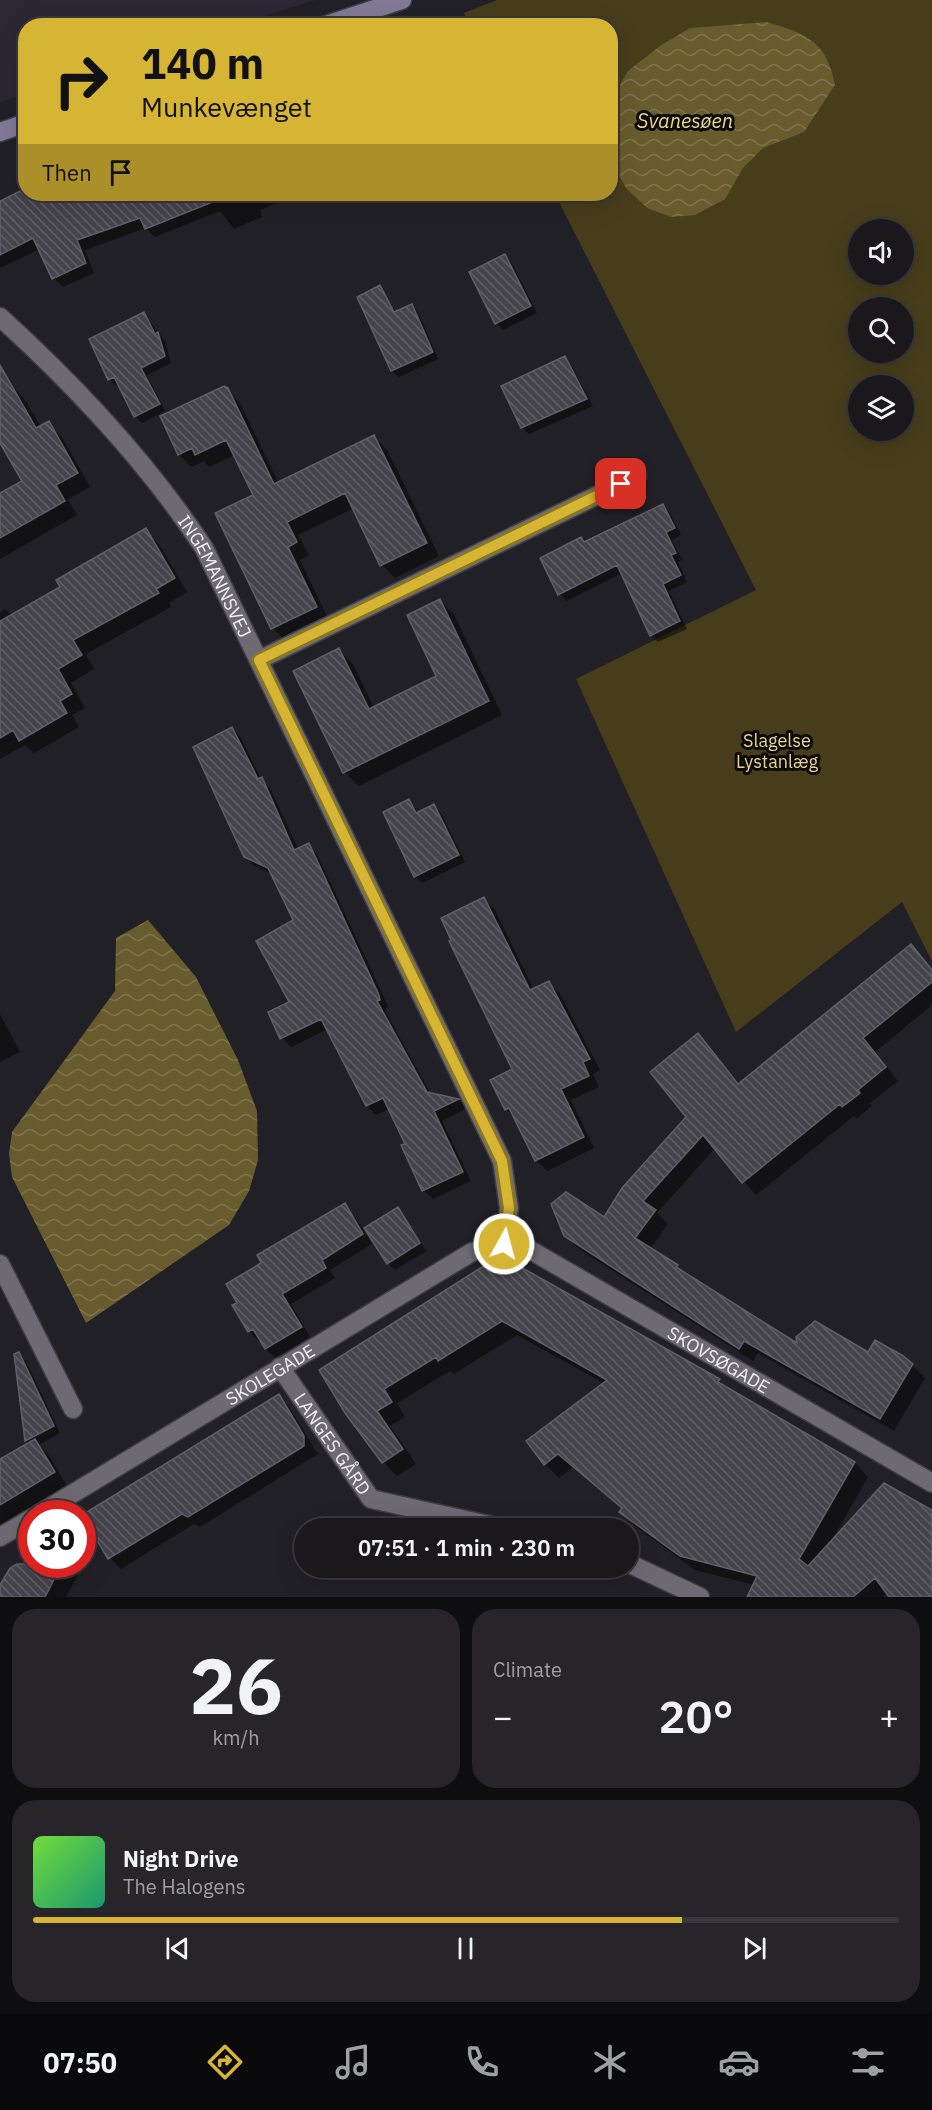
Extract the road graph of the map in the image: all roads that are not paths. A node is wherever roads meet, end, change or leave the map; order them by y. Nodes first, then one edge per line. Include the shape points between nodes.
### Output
1 (402, 0) edge
2 (347, 18) edge
3 (18, 126) edge
4 (0, 132) edge
5 (0, 317) edge
6 (637, 476) dead end
7 (259, 660) junction
8 (504, 1244) junction
9 (0, 1264) edge
10 (280, 1367) junction
11 (74, 1409) dead end
12 (932, 1483) edge
13 (62, 1500) edge
14 (457, 1518) edge
15 (18, 1526) edge
16 (0, 1537) edge
17 (639, 1568) edge
18 (700, 1597) edge

1 - 2 street
3 - 4 street
5 - 7 street, INGEMANNSVEJ via 148,470 178,509 204,548
6 - 7 street
7 - 8 street, INGEMANNSVEJ via 502,1161 509,1208
8 - 10 street, SKOLEGADE via 472,1252
8 - 12 street, SKOVSØGADE via 532,1251
9 - 11 street
10 - 13 street, SKOLEGADE
10 - 14 street, LANGES GÅRD via 371,1499
15 - 16 street
17 - 18 street

